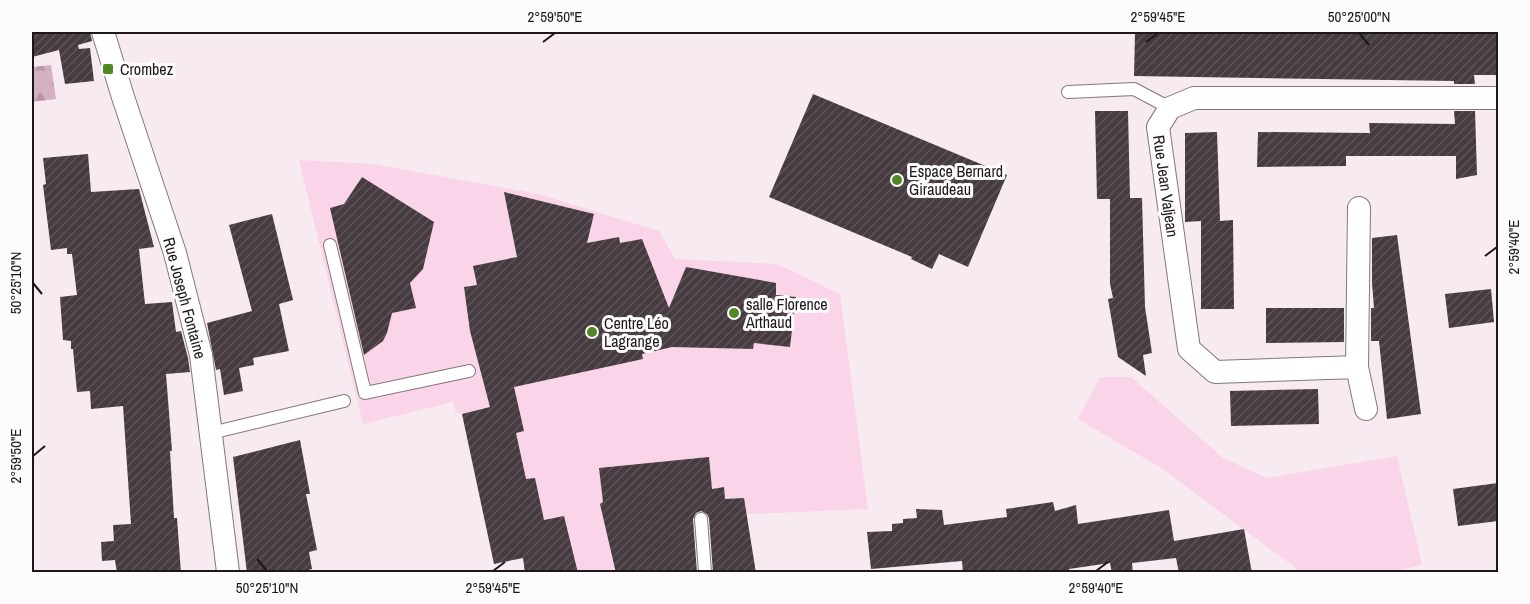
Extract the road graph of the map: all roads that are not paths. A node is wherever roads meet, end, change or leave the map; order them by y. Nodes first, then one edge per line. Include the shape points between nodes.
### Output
1 (103, 32) edge
2 (1068, 92) dead end
3 (1498, 98) edge
4 (1170, 108) junction
5 (1359, 208) dead end
6 (330, 245) dead end
7 (1357, 367) junction
8 (469, 371) dead end
9 (345, 401) dead end
10 (1366, 409) dead end
11 (211, 433) junction
12 (700, 519) dead end
13 (228, 573) edge
14 (705, 573) edge

1 - 11 street, Rue Joseph Fontaine via 175,253 201,355
2 - 4 lane via 1134,89
3 - 4 street via 1194,98
4 - 7 street, Rue Jean Valjean via 1158,127 1189,349 1215,372
5 - 7 street
6 - 8 lane via 365,393
7 - 10 street
9 - 11 lane
11 - 13 street, Rue Joseph Fontaine
12 - 14 lane

